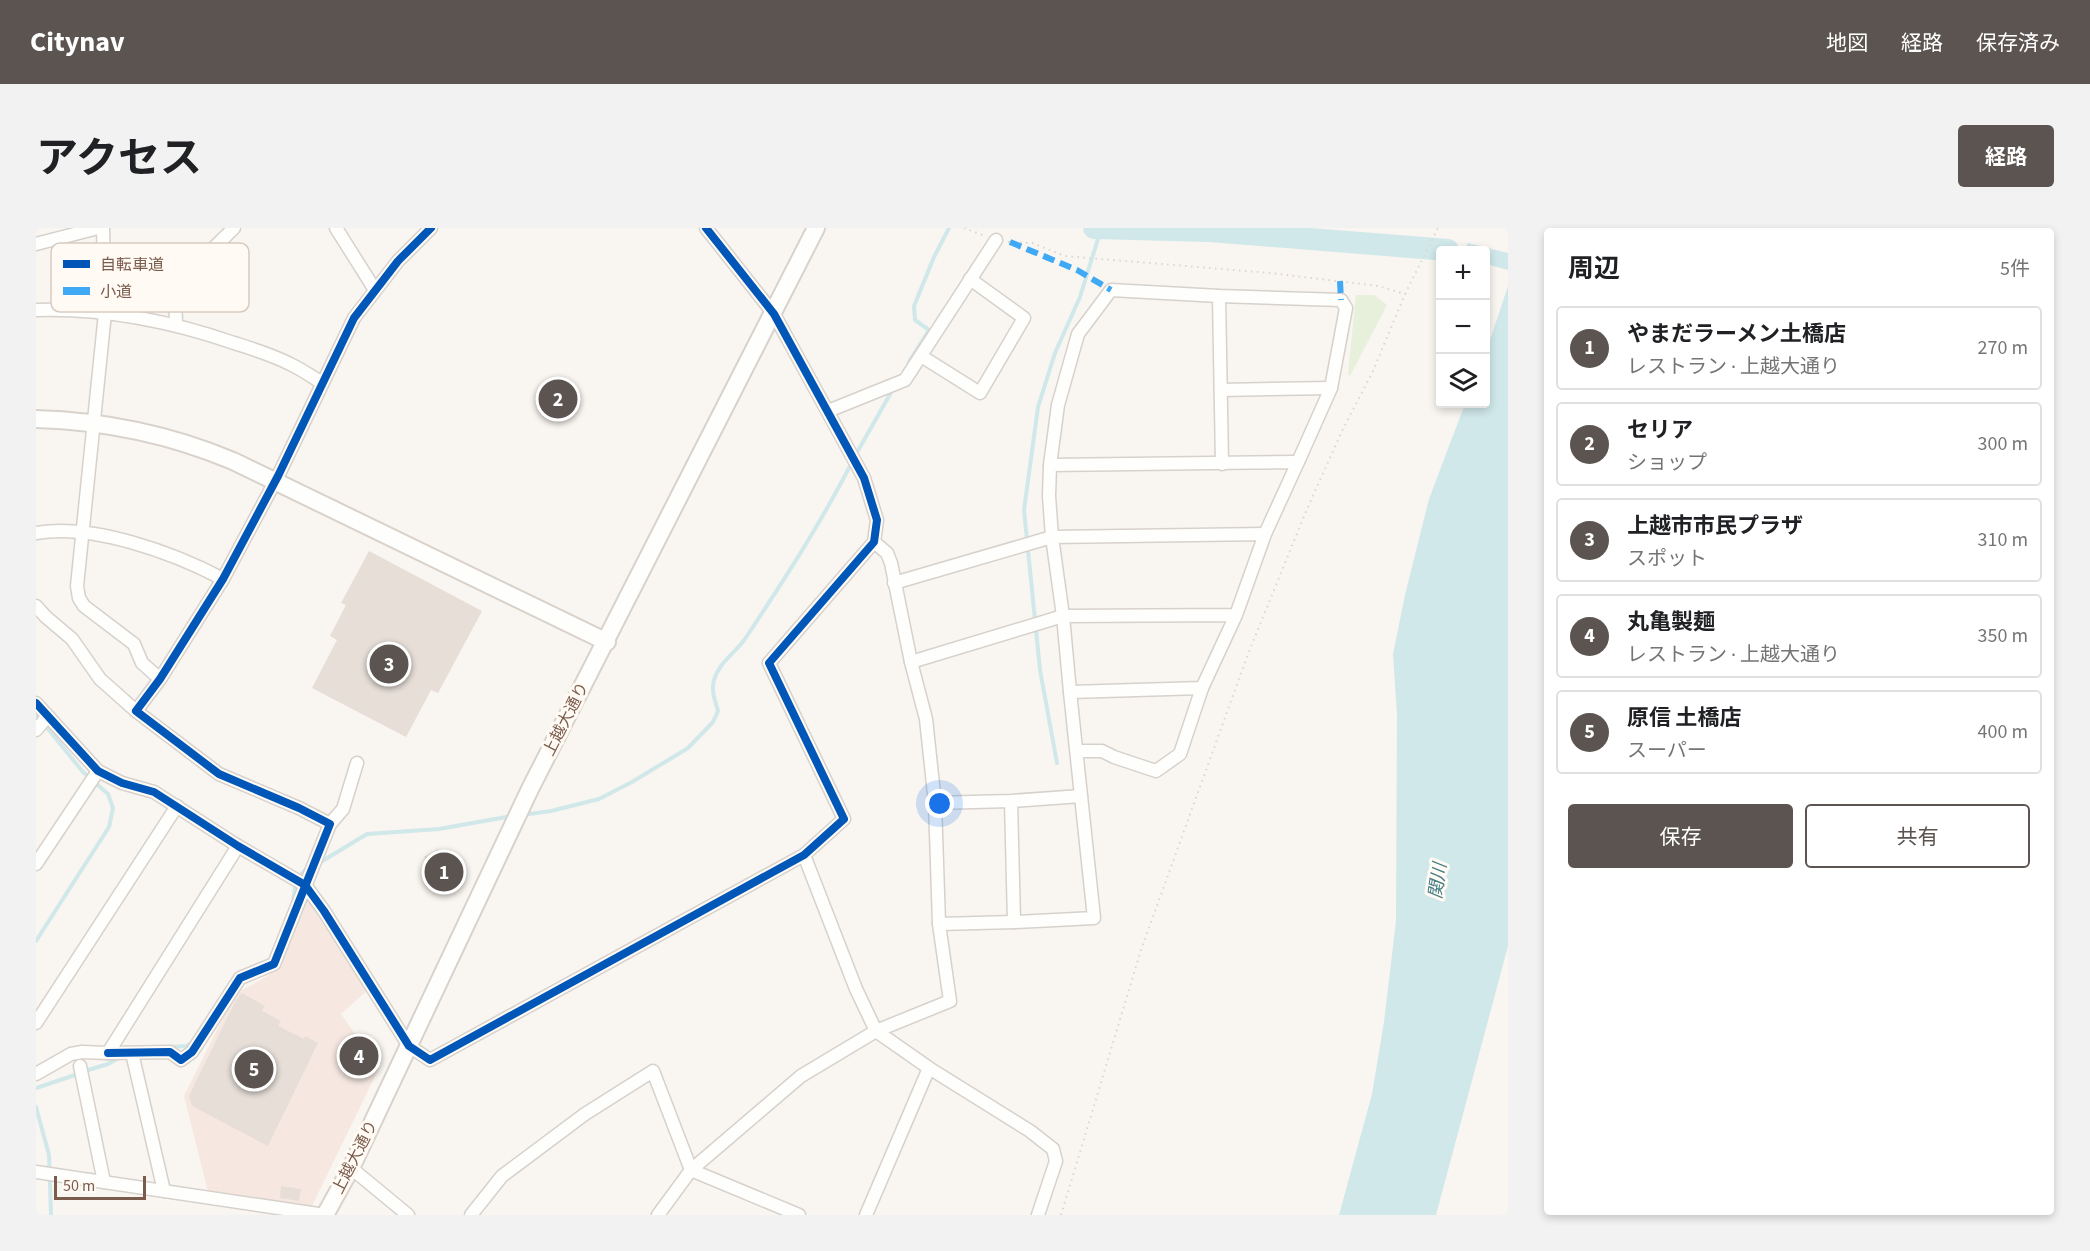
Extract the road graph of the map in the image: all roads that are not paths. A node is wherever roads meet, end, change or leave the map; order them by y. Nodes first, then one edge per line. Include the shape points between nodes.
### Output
1 (98, 228) edge
2 (103, 228) edge
3 (234, 228) edge
4 (336, 228) edge
5 (706, 228) edge
6 (816, 228) edge
7 (426, 230) edge
8 (996, 240) road end
9 (103, 243) edge
10 (219, 243) edge
11 (36, 244) edge
12 (970, 279) junction
13 (375, 290) junction
14 (1219, 296) junction
15 (36, 310) edge
16 (51, 311) edge
17 (82, 312) edge
18 (176, 312) edge
19 (105, 313) junction
20 (774, 314) junction
21 (176, 325) junction
22 (921, 356) junction
23 (322, 383) junction
24 (1331, 388) junction
25 (1221, 390) junction
26 (828, 411) junction
27 (36, 419) edge
28 (93, 423) junction
29 (1298, 462) junction
30 (1222, 464) junction
31 (1050, 465) junction
32 (274, 482) junction
33 (36, 533) edge
34 (82, 534) junction
35 (1265, 534) junction
36 (1052, 537) junction
37 (874, 542) junction
38 (223, 579) junction
39 (894, 583) junction
40 (36, 606) edge
41 (1236, 615) junction
42 (1063, 616) junction
43 (606, 642) junction
44 (911, 662) junction
45 (160, 679) junction
46 (1202, 688) junction
47 (1070, 692) junction
48 (36, 703) edge
49 (136, 711) junction
50 (47, 717) junction
51 (36, 730) edge
52 (1077, 750) junction
53 (357, 763) dead end
54 (98, 771) junction
55 (1081, 796) junction
56 (1011, 801) junction
57 (935, 803) junction
58 (177, 806) junction
59 (330, 824) junction
60 (238, 846) junction
61 (40, 848) edge
62 (804, 855) junction
63 (36, 864) edge
64 (305, 885) junction
65 (1014, 922) junction
66 (939, 924) junction
67 (36, 1023) edge
68 (876, 1031) junction
69 (409, 1046) junction
70 (108, 1053) junction
71 (132, 1053) junction
72 (80, 1066) dead end
73 (929, 1068) junction
74 (36, 1074) edge
75 (351, 1168) junction
76 (691, 1170) junction
77 (36, 1172) edge
78 (104, 1182) junction
79 (164, 1191) junction
80 (325, 1215) edge
81 (408, 1215) edge
82 (471, 1215) edge
83 (658, 1215) edge
84 (799, 1215) edge
85 (866, 1215) edge
86 (1038, 1215) edge

1 - 11 street
2 - 9 street
3 - 10 street
4 - 13 street
5 - 20 street
6 - 20 main road, 上越大通り
7 - 13 street
8 - 12 street
12 - 22 street
12 - 22 street via 1024,318 980,393
13 - 23 street via 354,318
14 - 24 street via 1341,300 1346,308
14 - 25 street
14 - 31 street via 1111,290 1078,334 1058,405
15 - 16 street
17 - 19 street
18 - 21 street
19 - 21 street
19 - 28 street
20 - 26 street
20 - 43 main road, 上越大通り
21 - 23 street via 290,363
22 - 26 street via 905,380
23 - 32 street
24 - 25 street
24 - 29 street
25 - 30 street
26 - 37 street via 867,484 877,520
27 - 28 main road
28 - 32 main road via 163,435 200,447
28 - 34 street
29 - 30 street
29 - 35 street
30 - 31 street
31 - 36 street
32 - 38 street
32 - 43 main road
33 - 34 street
34 - 38 street via 137,543
34 - 45 street via 79,598 134,644 142,663
35 - 36 street
35 - 41 street
36 - 39 street
36 - 42 street
37 - 39 street via 887,553
37 - 62 street via 769,663 844,819
38 - 45 street
39 - 44 street
40 - 49 street via 72,639 100,679
41 - 42 street
41 - 46 street
42 - 44 street
42 - 47 street
43 - 69 main road, 上越大通り via 530,789
44 - 57 street via 926,719
45 - 49 street
46 - 47 street
46 - 52 street via 1180,754 1156,771 1102,751
47 - 52 street
48 - 50 street
49 - 59 street via 219,774
50 - 51 street
50 - 54 street
52 - 55 street
53 - 59 street via 343,810
54 - 58 street via 154,792
54 - 61 street
55 - 56 street
55 - 65 street via 1094,918
56 - 57 street
56 - 65 street
57 - 66 street
58 - 60 street
58 - 67 street
59 - 64 street
60 - 64 street
60 - 70 street
61 - 63 street
62 - 68 street
62 - 69 street via 430,1060
64 - 69 street
64 - 71 street via 274,964 240,978 192,1052 181,1060 170,1052
65 - 66 street
66 - 68 street via 950,1001
68 - 73 street
68 - 76 street via 801,1076
69 - 75 main road, 上越大通り
70 - 71 street
70 - 74 street via 71,1054
71 - 79 street
72 - 78 street
73 - 85 street
73 - 86 street via 1030,1131 1056,1153
75 - 80 main road, 上越大通り
75 - 81 street
76 - 82 street via 653,1071 585,1114 502,1176
76 - 83 street
76 - 84 street
77 - 78 street
78 - 79 street
79 - 80 street

